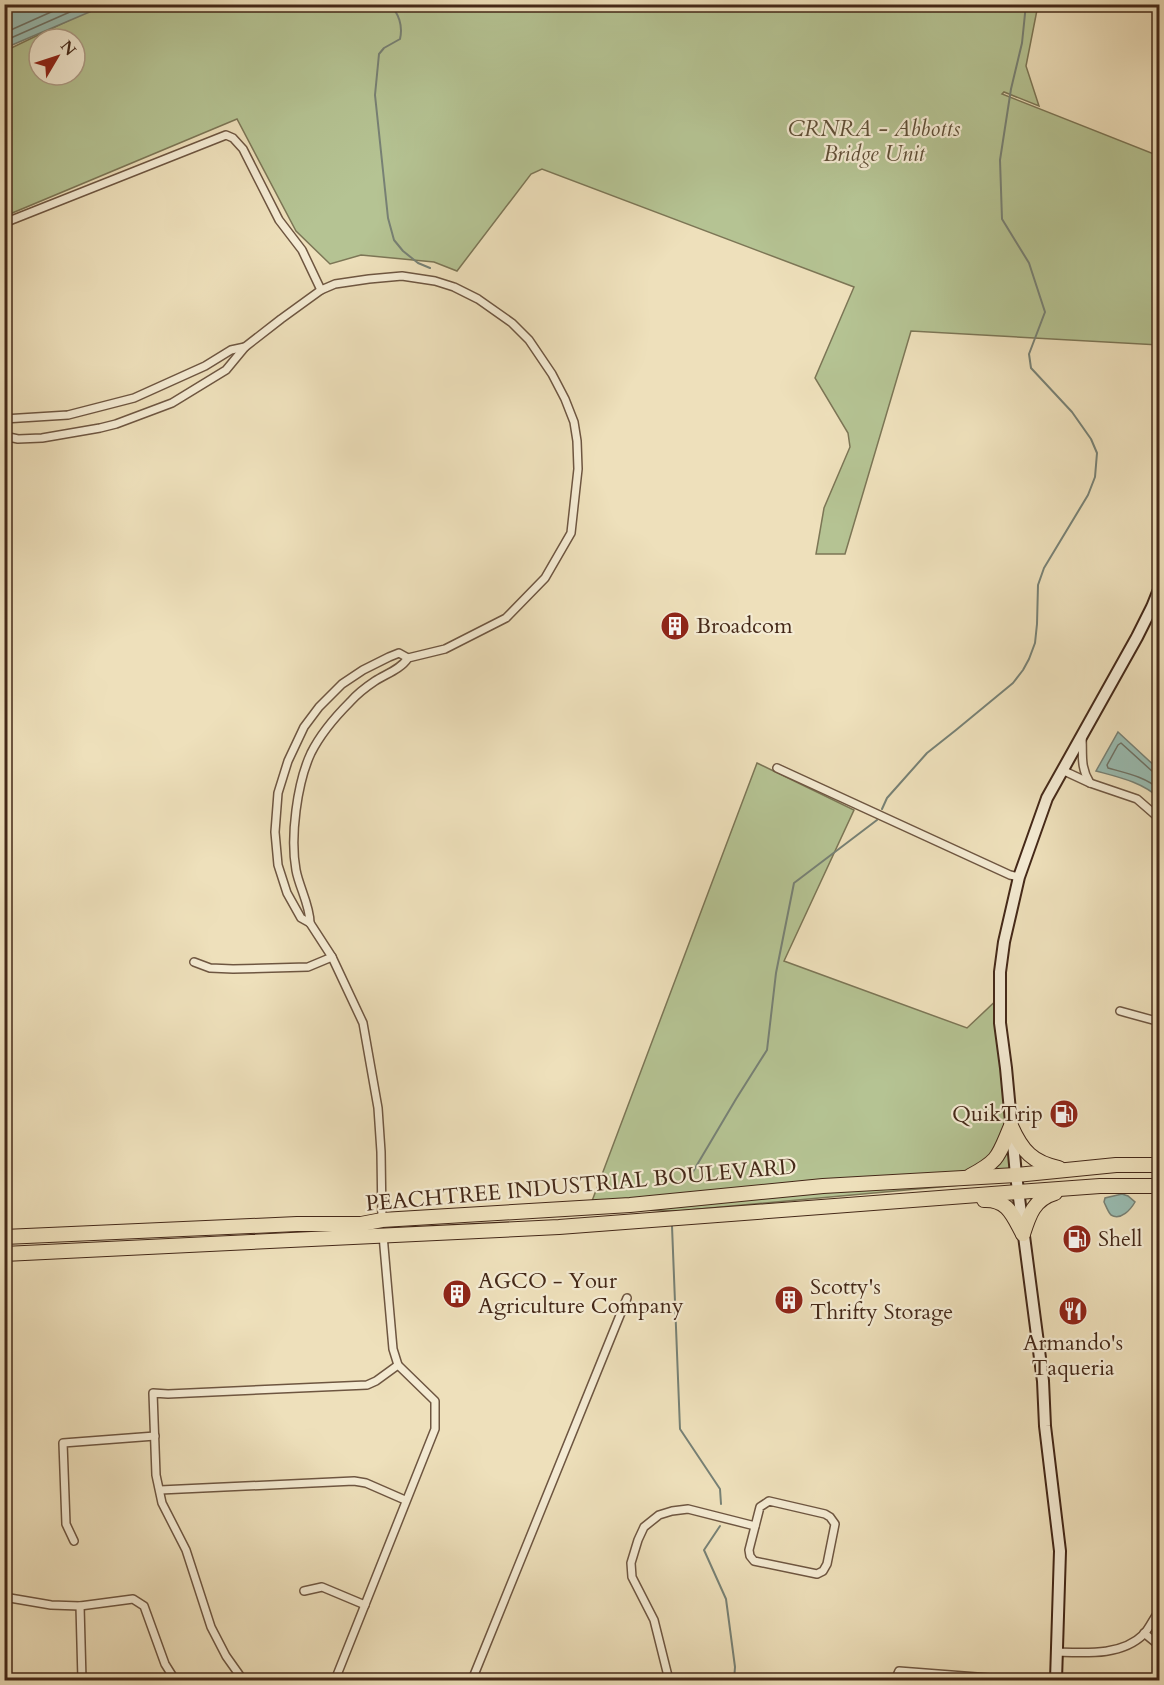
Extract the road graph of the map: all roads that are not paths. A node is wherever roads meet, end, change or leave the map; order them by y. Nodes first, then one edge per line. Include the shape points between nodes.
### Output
1 (4, 223) edge
2 (321, 290) junction
3 (245, 347) junction
4 (4, 419) edge
5 (4, 436) edge
6 (1160, 586) edge
7 (408, 658) junction
8 (1082, 737) junction
9 (777, 768) dead end
10 (1062, 770) junction
11 (1090, 783) junction
12 (1160, 819) edge
13 (1019, 877) junction
14 (310, 922) junction
15 (332, 957) junction
16 (194, 962) dead end
17 (1120, 1011) dead end
18 (1160, 1022) edge
19 (1011, 1126) junction
20 (1160, 1165) edge
21 (1073, 1170) junction
22 (1016, 1175) junction
23 (967, 1178) junction
24 (1160, 1186) edge
25 (1067, 1188) junction
26 (1018, 1192) junction
27 (956, 1196) junction
28 (382, 1220) junction
29 (1023, 1234) junction
30 (383, 1236) junction
31 (4, 1237) edge
32 (4, 1254) edge
33 (627, 1298) dead end
34 (398, 1365) junction
35 (155, 1436) junction
36 (160, 1490) junction
37 (405, 1500) junction
38 (755, 1526) junction
39 (74, 1541) dead end
40 (304, 1591) dead end
41 (4, 1597) edge
42 (365, 1605) junction
43 (80, 1606) junction
44 (1160, 1610) edge
45 (1144, 1633) junction
46 (1160, 1646) edge
47 (1058, 1652) junction
48 (82, 1680) edge
49 (175, 1680) edge
50 (243, 1680) edge
51 (335, 1680) edge
52 (472, 1680) edge
53 (669, 1680) edge
54 (894, 1680) edge
55 (1016, 1680) edge
56 (1056, 1680) edge

1 - 2 street via 226,135 243,149
2 - 3 street
2 - 7 street via 335,284 402,276 454,287 512,324 529,340 552,374 574,422 578,469 571,533 545,578 501,622 445,648
3 - 4 street via 231,350 134,398 68,415
3 - 5 street via 226,370 172,403 100,428 42,438
6 - 8 main road
7 - 14 street via 350,702 312,752 294,822 296,868
7 - 14 street via 399,654 389,657 342,684 304,727 288,761 278,793 278,865 287,893 302,918
8 - 10 main road
8 - 11 street via 1084,774
9 - 13 street
10 - 11 street
10 - 13 main road via 1047,798
11 - 12 street via 1137,799
13 - 19 main road via 1000,972 1000,1023
14 - 15 street
15 - 16 street via 308,967 210,968
15 - 28 street via 363,1023 378,1108
17 - 18 street
19 - 21 highway via 1018,1143 1031,1157 1046,1165
19 - 22 main road
19 - 23 highway via 999,1155
20 - 21 highway, PEACHTREE INDUSTRIAL BOULEVARD
21 - 22 highway, PEACHTREE INDUSTRIAL BOULEVARD
22 - 23 highway, PEACHTREE INDUSTRIAL BOULEVARD
22 - 26 main road
23 - 28 highway, PEACHTREE INDUSTRIAL BOULEVARD
24 - 25 highway, PEACHTREE INDUSTRIAL BOULEVARD
25 - 26 highway, PEACHTREE INDUSTRIAL BOULEVARD
25 - 29 highway via 1040,1199 1030,1212
26 - 27 highway, PEACHTREE INDUSTRIAL BOULEVARD
26 - 29 main road
27 - 29 highway via 1003,1204
27 - 30 highway, PEACHTREE INDUSTRIAL BOULEVARD via 559,1227
28 - 30 street
28 - 31 highway, PEACHTREE INDUSTRIAL BOULEVARD via 361,1224
29 - 47 main road via 1060,1551
30 - 32 highway, PEACHTREE INDUSTRIAL BOULEVARD
30 - 34 street via 393,1348
33 - 52 street
34 - 35 street via 367,1385 153,1393
34 - 37 street via 435,1401 436,1417 435,1429
35 - 36 street
35 - 39 street via 63,1443 66,1524
36 - 37 street via 354,1481
36 - 50 street via 162,1503 186,1550 211,1627
37 - 42 street
38 - 38 street via 749,1550 754,1561 817,1574 824,1571 835,1524 830,1517 769,1501 760,1507
38 - 53 street via 688,1509 659,1515 644,1527 631,1563 632,1577 654,1620
40 - 42 street via 322,1587
41 - 43 street
42 - 51 street
43 - 48 street
43 - 49 street via 133,1599 144,1606 165,1664
44 - 45 street
45 - 46 street
45 - 47 street via 1113,1651
47 - 56 main road
54 - 55 street via 899,1671

